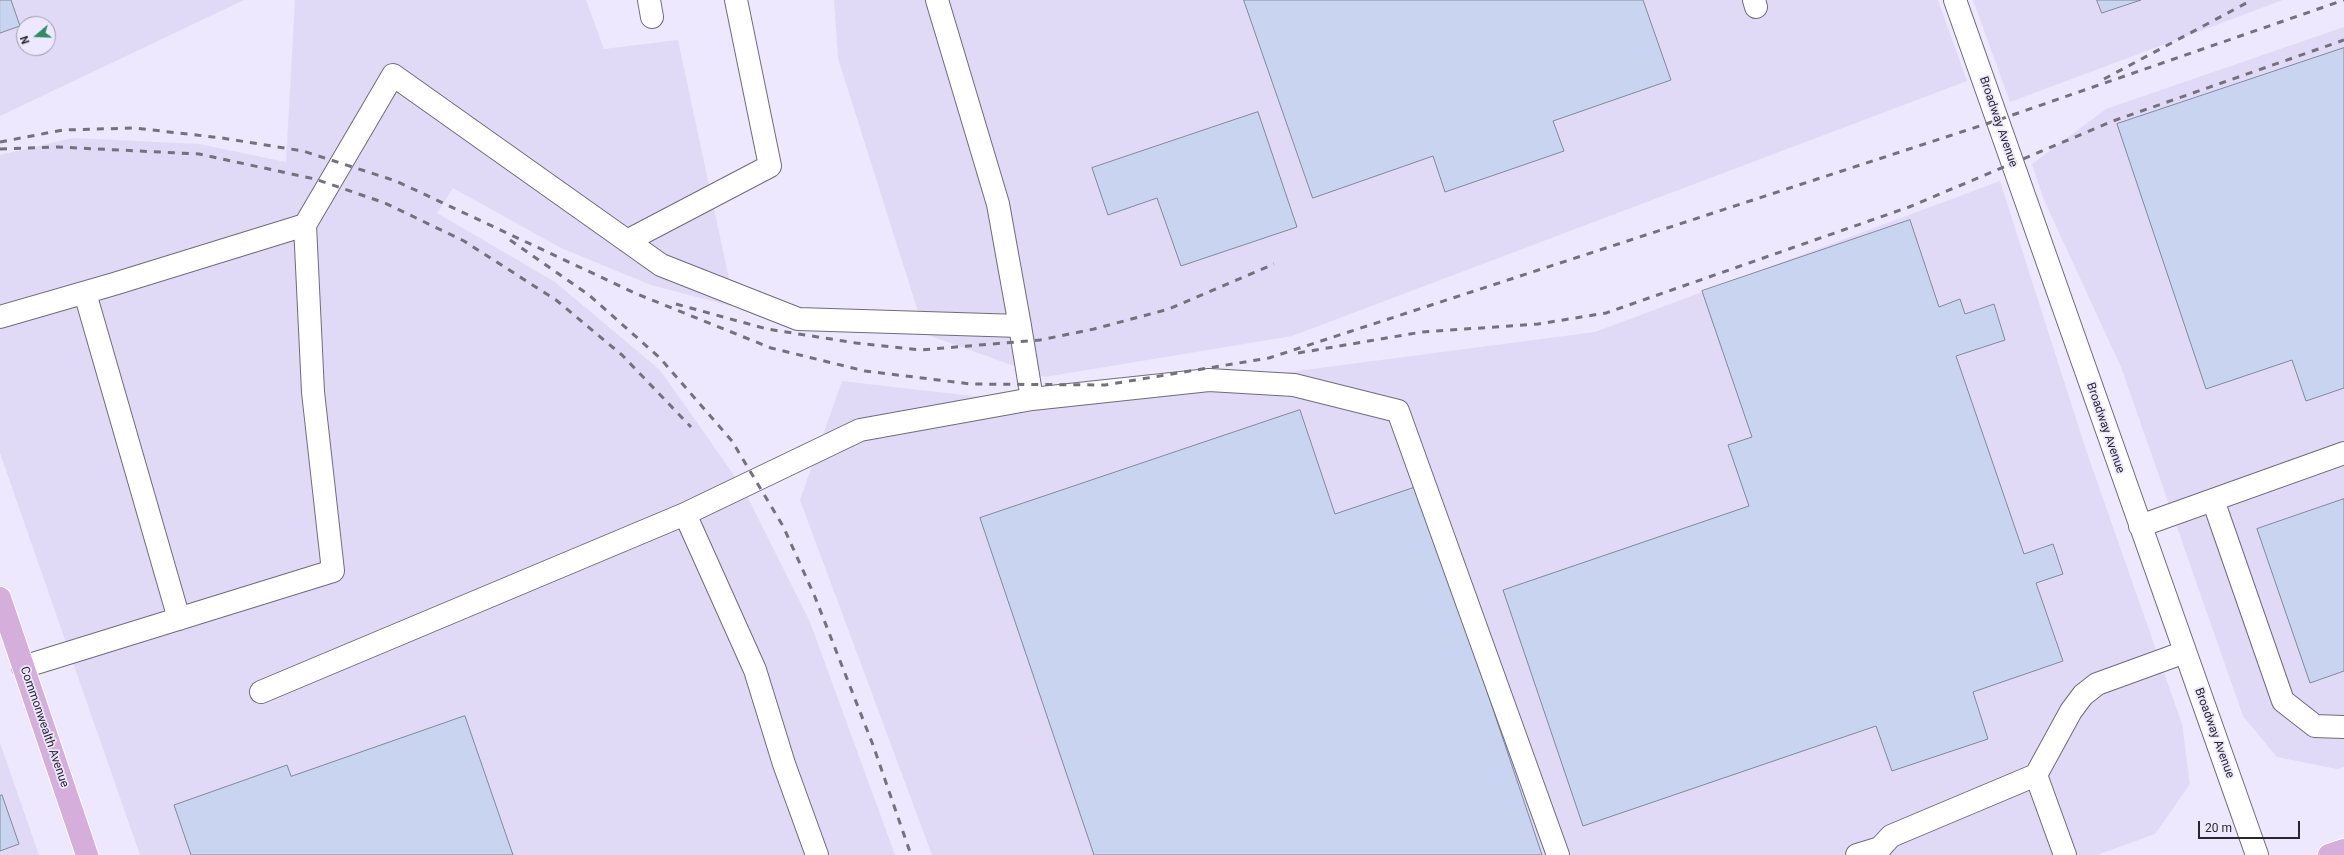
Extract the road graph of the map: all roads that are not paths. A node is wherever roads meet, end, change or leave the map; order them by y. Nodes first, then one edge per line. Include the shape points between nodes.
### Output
1 (736, 0) edge
2 (936, 0) edge
3 (1955, 0) edge
4 (305, 225) junction
5 (627, 241) junction
6 (85, 293) junction
7 (0, 317) edge
8 (1020, 326) junction
9 (1032, 399) junction
10 (2344, 453) edge
11 (2213, 500) junction
12 (685, 514) junction
13 (2140, 526) junction
14 (0, 598) edge
15 (179, 619) junction
16 (6, 633) edge
17 (2185, 652) junction
18 (23, 668) junction
19 (261, 692) dead end
20 (2344, 727) edge
21 (2036, 775) junction
22 (2344, 850) edge
23 (1879, 851) edge
24 (87, 855) edge
25 (817, 855) edge
26 (1558, 855) edge
27 (1857, 855) edge
28 (2065, 855) edge
29 (2257, 855) edge
30 (2329, 855) edge

1 - 5 street via 770,166
2 - 8 street via 998,204
3 - 13 street, Broadway Avenue
4 - 5 street via 393,75
4 - 6 street
4 - 15 street via 312,392 333,571
5 - 8 street via 661,265 798,319
6 - 7 street
6 - 15 street
8 - 9 street
9 - 12 street via 860,430
9 - 26 street via 1209,380 1294,385 1398,411
10 - 11 street
11 - 13 street
11 - 20 street via 2283,701 2315,726
12 - 19 street
12 - 25 street via 756,670 784,764
13 - 17 street, Broadway Avenue
14 - 16 main road, Commonwealth Avenue
15 - 18 street
16 - 18 main road, Commonwealth Avenue
17 - 21 street via 2097,684 2083,695 2071,711
17 - 29 street, Broadway Avenue
18 - 24 main road, Commonwealth Avenue
21 - 23 street via 1891,836
21 - 28 street
22 - 30 main road
23 - 27 street

